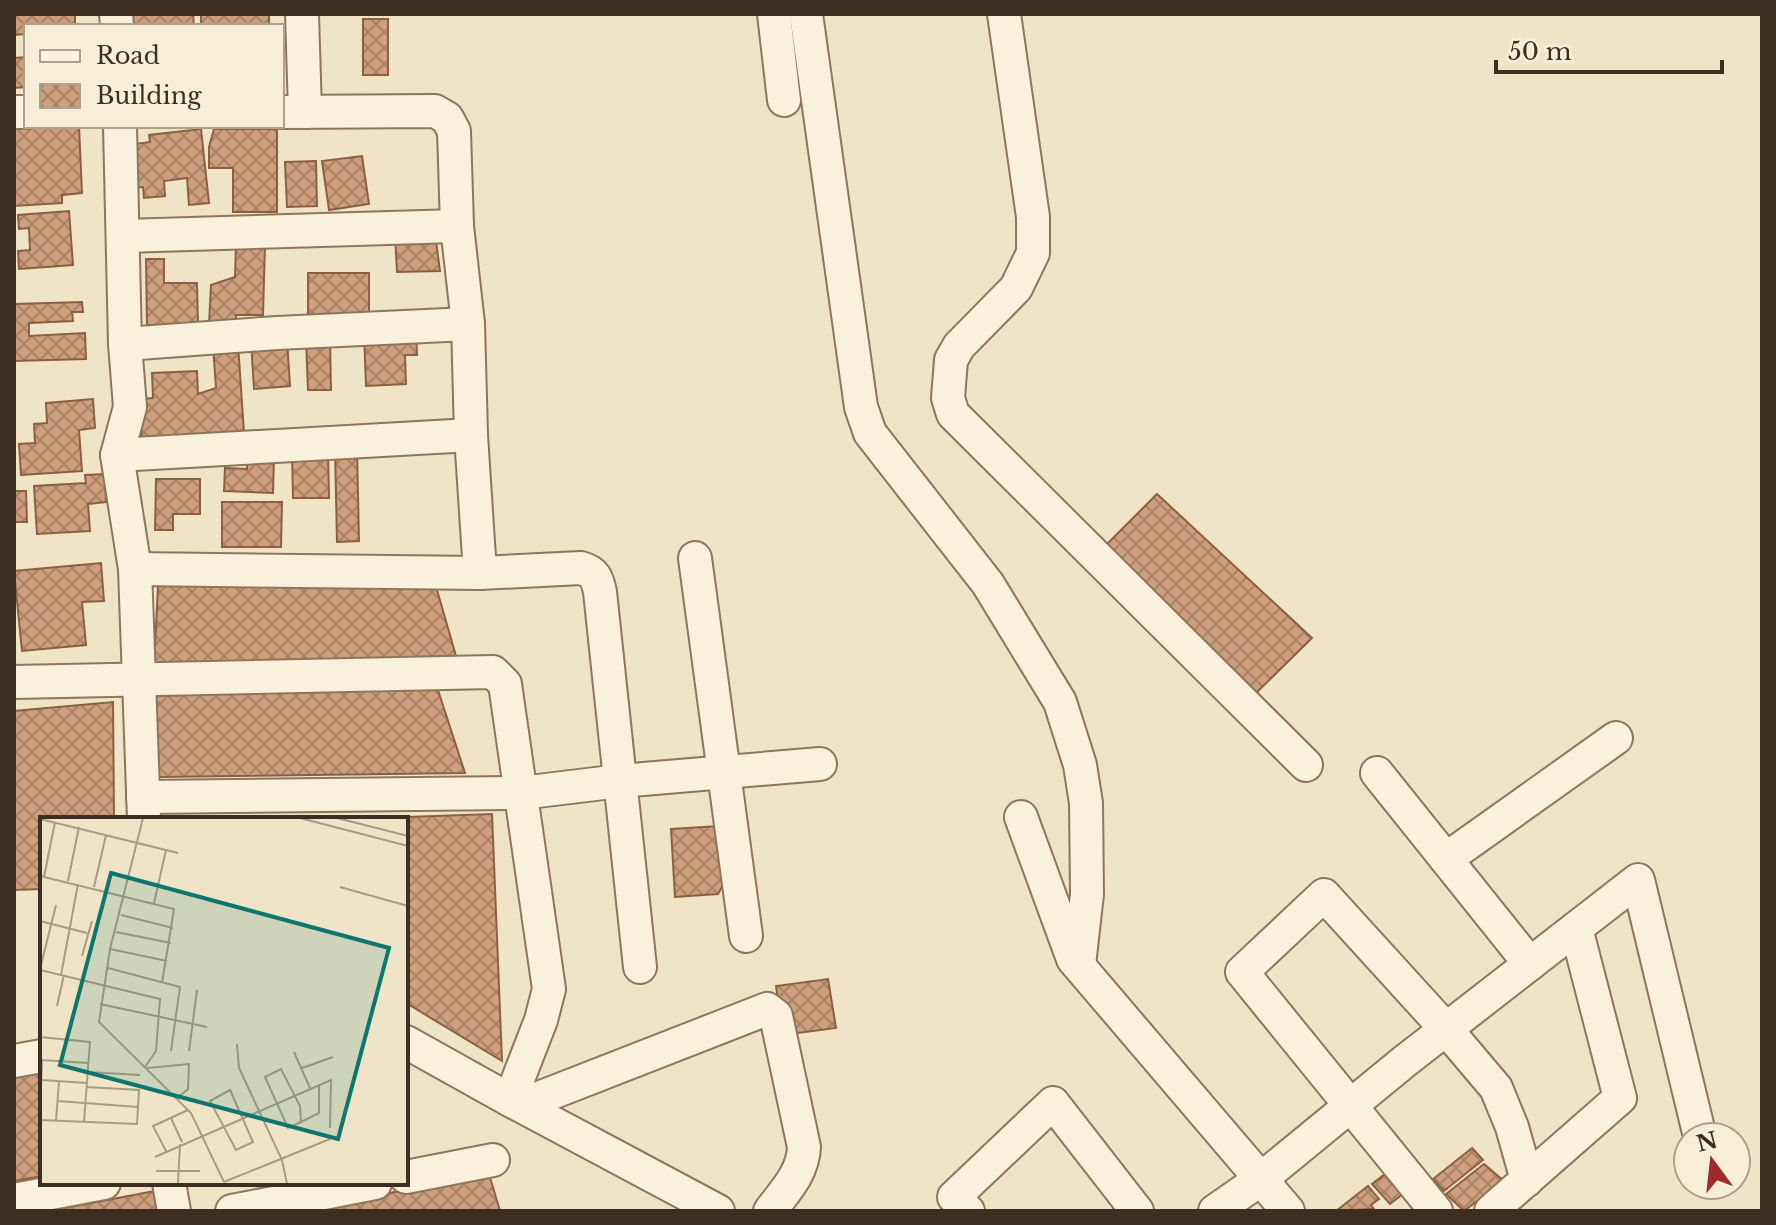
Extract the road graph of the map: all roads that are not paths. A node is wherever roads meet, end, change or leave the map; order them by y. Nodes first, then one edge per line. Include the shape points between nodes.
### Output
1 (302, 14) edge
2 (774, 14) edge
3 (806, 14) edge
4 (1004, 14) edge
5 (784, 100) dead end
6 (294, 112) edge
7 (120, 128) edge
8 (457, 226) junction
9 (124, 236) junction
10 (468, 324) junction
11 (125, 344) junction
12 (471, 435) junction
13 (117, 455) junction
14 (695, 558) dead end
15 (135, 569) junction
16 (480, 573) junction
17 (139, 679) junction
18 (14, 682) edge
19 (1616, 738) dead end
20 (820, 764) dead end
21 (1306, 765) dead end
22 (724, 772) junction
23 (1377, 773) dead end
24 (620, 781) junction
25 (521, 793) junction
26 (143, 808) edge
27 (1021, 817) dead end
28 (1446, 859) junction
29 (1576, 928) junction
30 (746, 936) dead end
31 (1530, 964) junction
32 (1079, 965) junction
33 (640, 967) dead end
34 (1446, 1029) junction
35 (408, 1043) edge
36 (40, 1056) edge
37 (14, 1061) edge
38 (515, 1103) junction
39 (1351, 1105) junction
40 (1696, 1121) edge
41 (493, 1160) dead end
42 (408, 1177) edge
43 (1261, 1179) junction
44 (1527, 1180) junction
45 (93, 1185) edge
46 (169, 1185) edge
47 (365, 1185) edge
48 (14, 1200) edge
49 (174, 1211) edge
50 (232, 1211) edge
51 (718, 1211) edge
52 (770, 1211) edge
53 (968, 1211) edge
54 (1137, 1211) edge
55 (1215, 1211) edge
56 (1288, 1211) edge
57 (1436, 1211) edge
58 (1491, 1211) edge

1 - 6 street
2 - 5 street
3 - 32 street via 861,407 870,433 988,584 1060,702 1080,765 1087,894
4 - 21 street via 1033,217 1033,253 1016,288 951,360 948,388 953,414
6 - 8 street via 435,111 447,118 454,131
7 - 9 street
8 - 9 street
8 - 10 street
9 - 11 street
10 - 11 street
10 - 12 street
11 - 13 street via 130,407
12 - 13 street
12 - 16 street
13 - 15 street
14 - 22 street
15 - 16 street
15 - 17 street
16 - 24 street via 581,568 596,576
17 - 18 street
17 - 25 street via 493,672 505,684
17 - 26 street
19 - 28 street
20 - 22 street
22 - 24 street
22 - 30 street
23 - 28 street
24 - 25 street
24 - 33 street
25 - 26 street
25 - 38 street via 549,989
27 - 32 street via 1068,949
28 - 31 street
29 - 31 street
29 - 40 street via 1638,880
29 - 44 street via 1620,1098
31 - 34 street
32 - 43 street
34 - 39 street
34 - 39 street via 1324,895 1242,972
34 - 44 street via 1496,1088
35 - 38 street
36 - 37 street
38 - 51 street
38 - 52 street via 767,1009 776,1016 804,1147 797,1175
39 - 43 street
39 - 57 street
41 - 42 street
43 - 55 street
43 - 56 street
44 - 58 street
45 - 48 street
46 - 49 street
47 - 50 street
53 - 54 street via 954,1197 1053,1103

